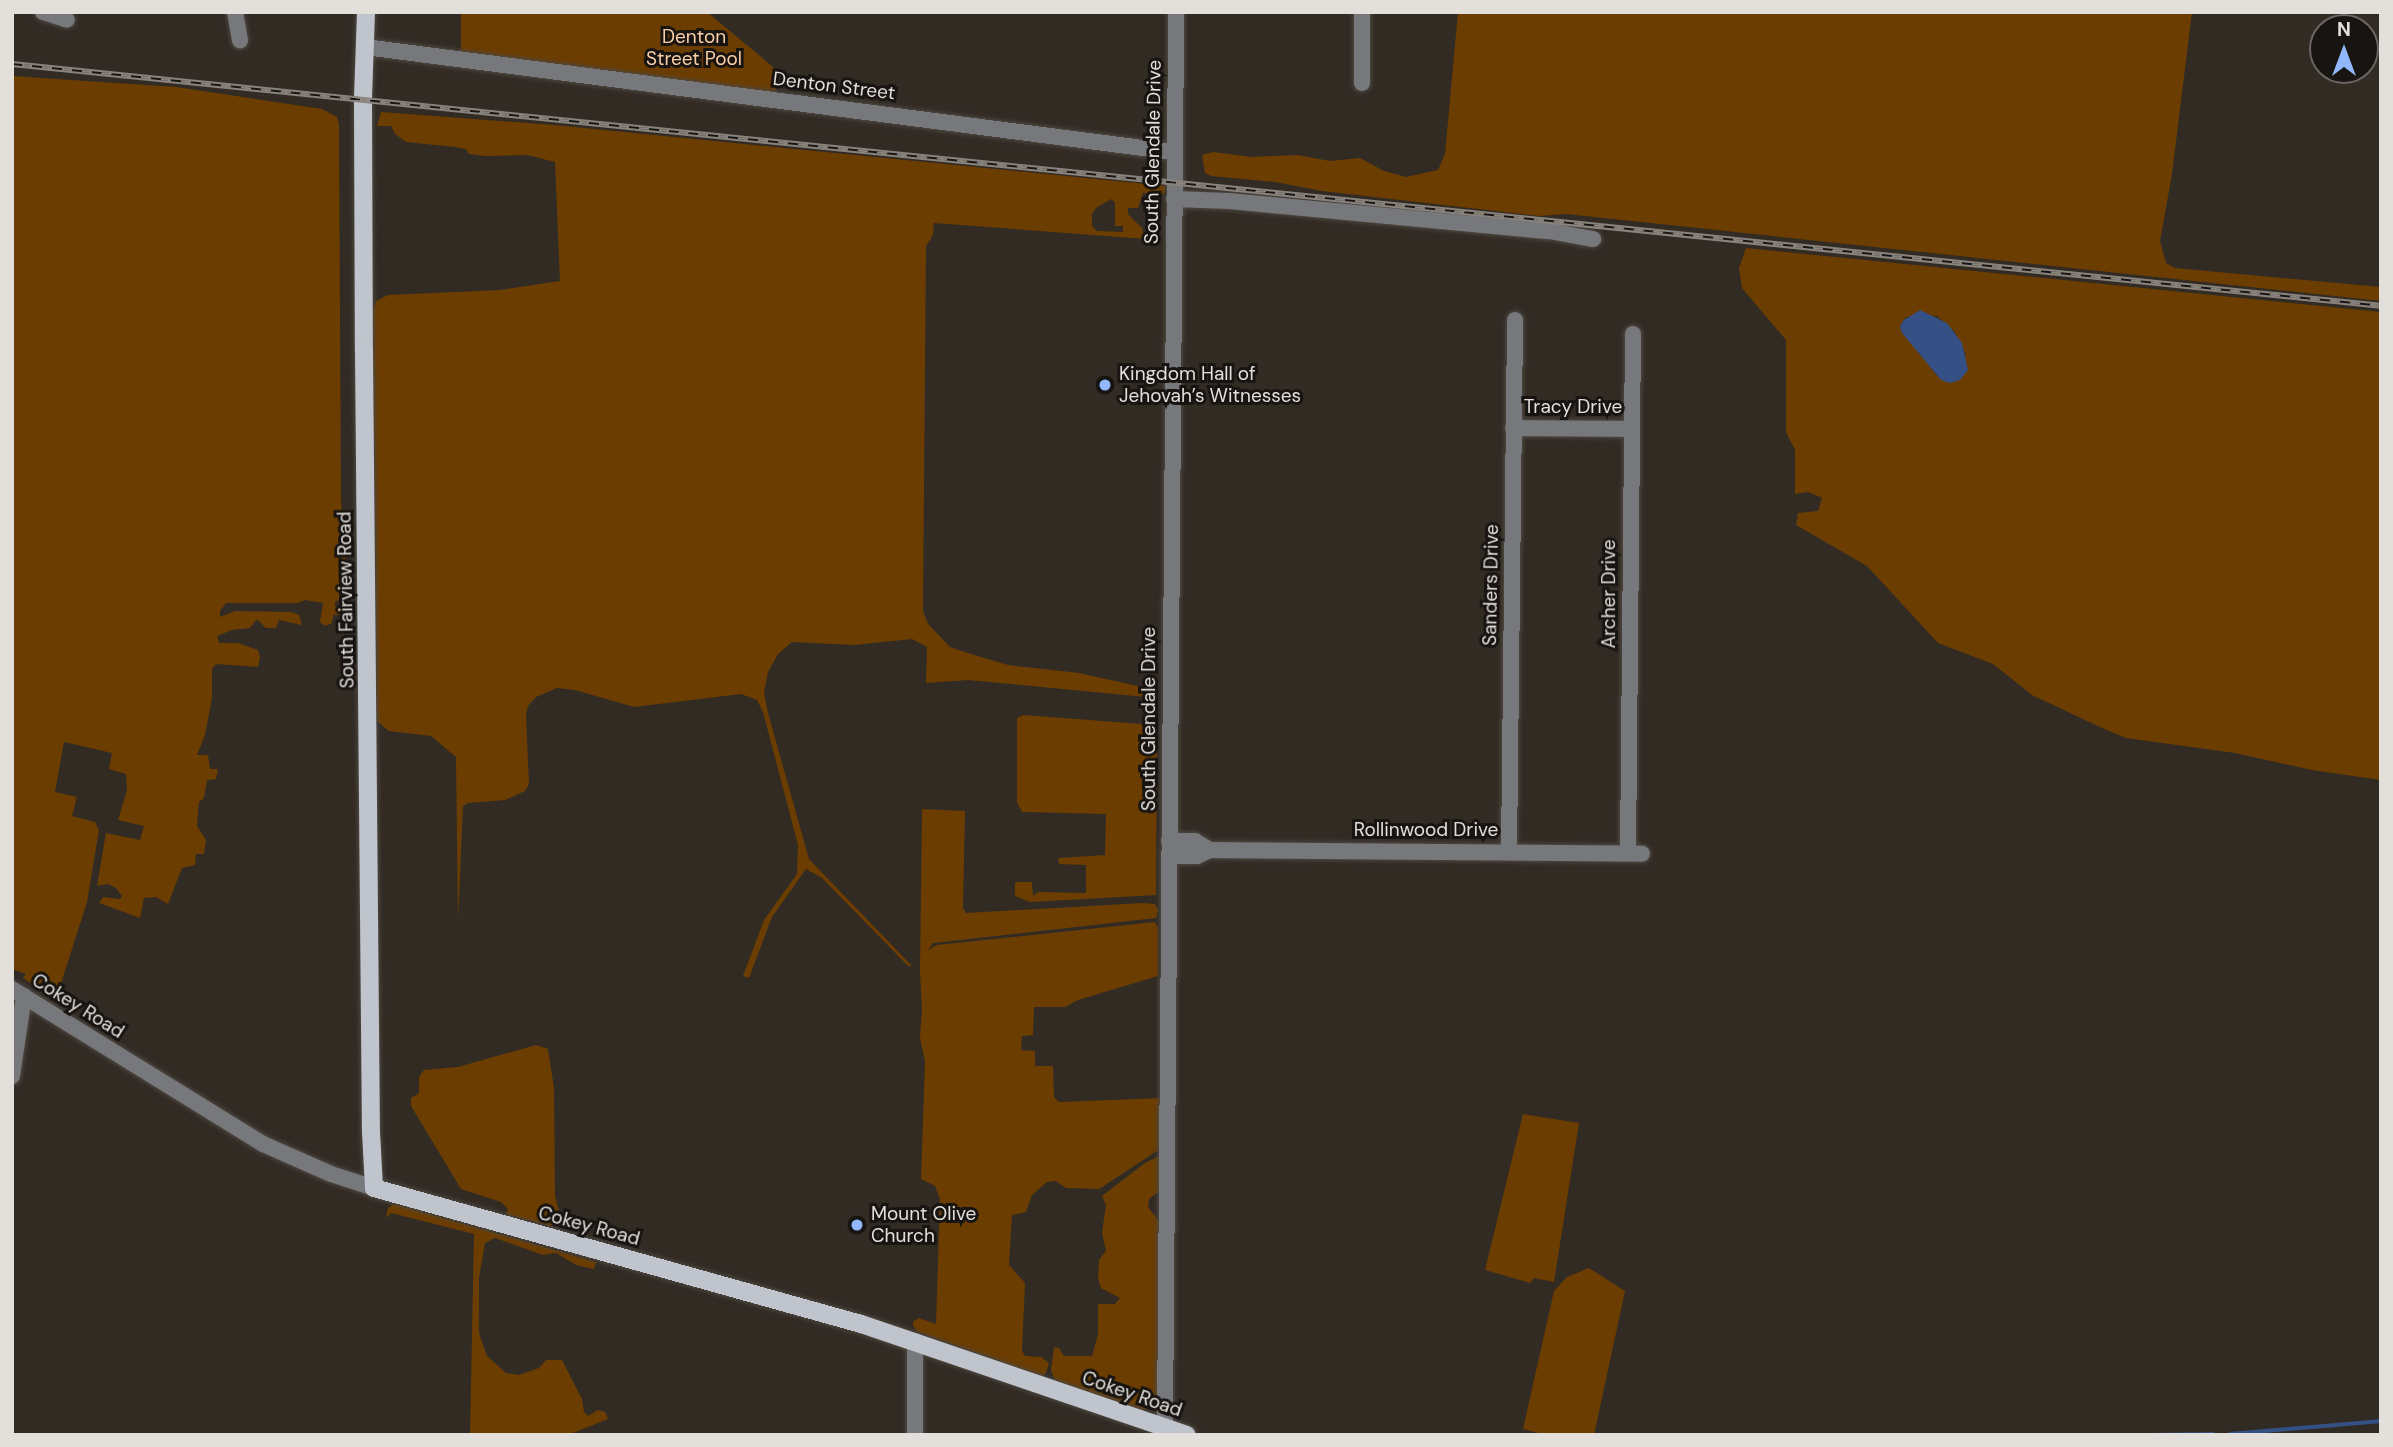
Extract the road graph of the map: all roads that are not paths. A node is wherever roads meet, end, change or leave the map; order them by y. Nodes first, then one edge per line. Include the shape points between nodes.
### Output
1 (43, 12) edge
2 (236, 12) edge
3 (366, 12) edge
4 (1176, 12) edge
5 (1362, 12) edge
6 (67, 20) dead end
7 (240, 41) dead end
8 (365, 47) junction
9 (1362, 83) dead end
10 (1174, 152) junction
11 (1174, 199) junction
12 (1593, 239) dead end
13 (1515, 320) dead end
14 (1633, 334) dead end
15 (1513, 428) junction
16 (1632, 429) junction
17 (1169, 848) junction
18 (1509, 852) junction
19 (1635, 854) joint
20 (18, 993) edge
21 (12, 1076) edge
22 (374, 1188) junction
23 (915, 1342) junction
24 (1165, 1427) junction
25 (915, 1435) edge
26 (1187, 1435) edge

1 - 6 street
2 - 7 street
3 - 8 main road, South Fairview Road
4 - 10 street, South Glendale Drive
5 - 9 street
8 - 10 street, Denton Street
8 - 22 main road, South Fairview Road via 364,365
10 - 11 street, South Glendale Drive
11 - 12 street via 1549,230
11 - 17 street, South Glendale Drive
13 - 15 street, Sanders Drive
14 - 16 street, Archer Drive
15 - 16 street, Tracy Drive
15 - 18 street, Sanders Drive
16 - 19 street, Archer Drive
17 - 18 street, Rollinwood Drive via 1197,856 1210,850
17 - 24 street, South Glendale Drive
18 - 19 street, Rollinwood Drive
20 - 21 street
20 - 22 street, Cokey Road via 263,1144
22 - 23 main road, Cokey Road
23 - 24 main road, Cokey Road
23 - 25 street
24 - 26 main road, Cokey Road

